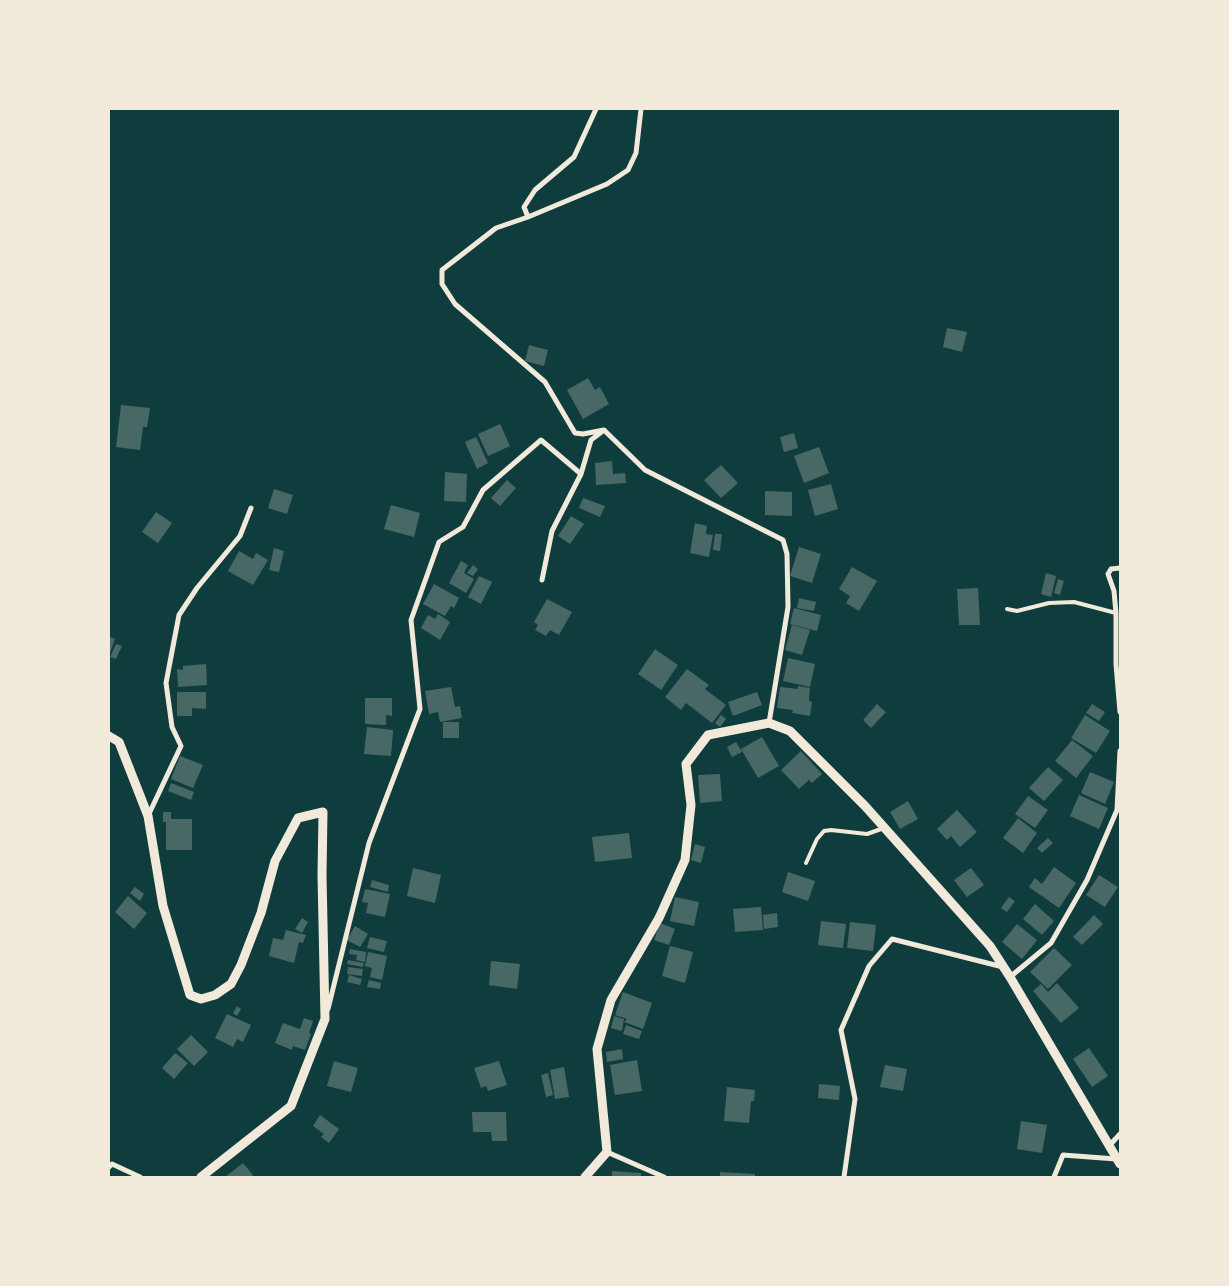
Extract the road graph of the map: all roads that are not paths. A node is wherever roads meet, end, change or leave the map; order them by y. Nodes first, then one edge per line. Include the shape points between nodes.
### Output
1 (596, 109) edge
2 (641, 109) edge
3 (528, 217) junction
4 (604, 430) junction
5 (581, 474) junction
6 (251, 508) dead end
7 (1120, 568) edge
8 (542, 580) dead end
9 (1007, 609) dead end
10 (1116, 613) junction
11 (1120, 712) edge
12 (769, 723) junction
13 (109, 736) edge
14 (1120, 752) edge
15 (148, 816) junction
16 (885, 828) junction
17 (806, 862) dead end
18 (1004, 967) junction
19 (1010, 977) junction
20 (325, 1020) junction
21 (1120, 1134) edge
22 (1109, 1146) junction
23 (608, 1152) junction
24 (1119, 1162) edge
25 (109, 1168) edge
26 (140, 1177) edge
27 (201, 1177) edge
28 (584, 1177) edge
29 (664, 1177) edge
30 (844, 1177) edge
31 (1054, 1177) edge

1 - 3 street via 574,157 535,190 524,207
2 - 3 street via 636,153 628,170 607,184
3 - 4 street via 496,228 442,270 442,284 455,304 545,382 575,434
4 - 5 street via 590,440
4 - 12 street via 645,470 783,540 787,554 788,607
5 - 8 street via 552,531
5 - 20 street via 540,440 483,490 463,527 439,542 411,620 420,709 369,843
6 - 15 street via 240,536 197,588 180,615 166,683 172,727 181,746
7 - 10 street via 1108,571
9 - 10 lane via 1017,611 1069,602
10 - 11 street
12 - 16 street via 790,731
12 - 23 street via 708,735 686,764 692,805 685,860 658,918 611,1000 597,1049
13 - 15 street via 119,742
14 - 19 street via 1118,810 1087,880 1051,943
15 - 20 street via 163,906 190,995 201,999 216,995 231,984 260,914 275,861 298,818 324,812
16 - 17 lane via 867,834 824,831
16 - 18 street via 990,946
18 - 19 street
18 - 30 street via 892,939 870,966 841,1030 855,1099
19 - 22 street
20 - 27 street via 292,1106
21 - 22 street
22 - 24 street
23 - 28 street
23 - 29 street
24 - 31 street via 1063,1155
25 - 26 street via 112,1164

